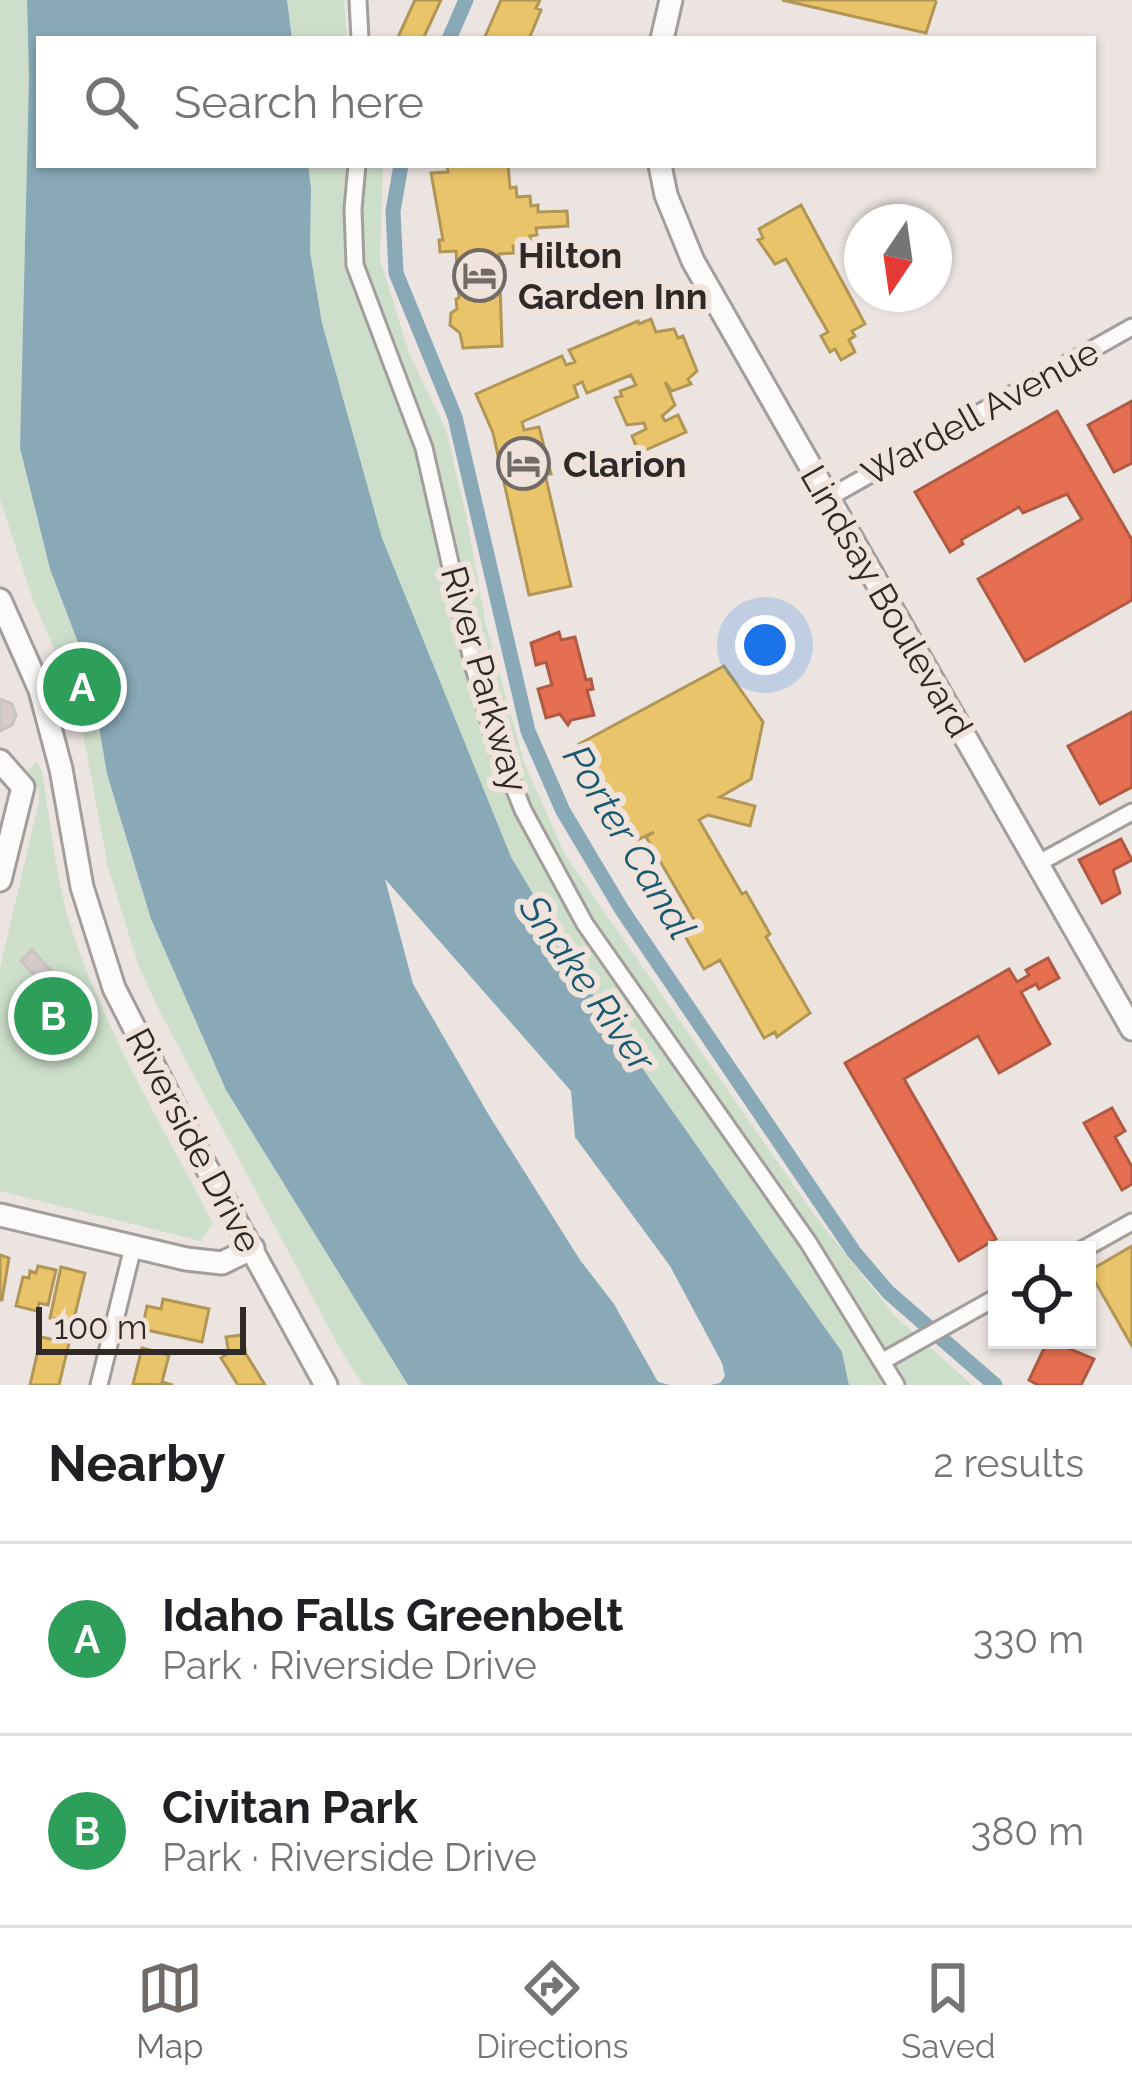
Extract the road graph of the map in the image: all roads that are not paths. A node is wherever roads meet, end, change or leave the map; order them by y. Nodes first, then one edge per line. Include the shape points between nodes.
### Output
1 (358, 0) edge
2 (671, 0) edge
3 (360, 36) edge
4 (663, 36) edge
5 (357, 168) edge
6 (662, 168) edge
7 (1132, 327) edge
8 (828, 498) junction
9 (0, 600) edge
10 (0, 761) edge
11 (1132, 812) edge
12 (1037, 864) junction
13 (0, 880) edge
14 (1132, 1029) edge
15 (0, 1216) edge
16 (1132, 1222) edge
17 (1096, 1242) edge
18 (133, 1247) junction
19 (258, 1258) junction
20 (988, 1302) edge
21 (883, 1361) junction
22 (316, 1381) edge
23 (100, 1385) edge
24 (896, 1385) edge

1 - 3 street
2 - 4 street
5 - 21 street, River Parkway via 356,265 424,448 472,664 531,827 584,924
6 - 8 street, Lindsay Boulevard via 693,261
7 - 8 street, Wardell Avenue
8 - 12 street, Lindsay Boulevard
9 - 19 street, Riverside Drive via 40,690 82,886 114,988
10 - 13 street via 23,792
11 - 12 street
12 - 14 street, Lindsay Boulevard
15 - 18 street
16 - 17 street
18 - 19 street via 222,1263
18 - 23 street
19 - 22 street, Riverside Drive
20 - 21 street
21 - 24 street, River Parkway

